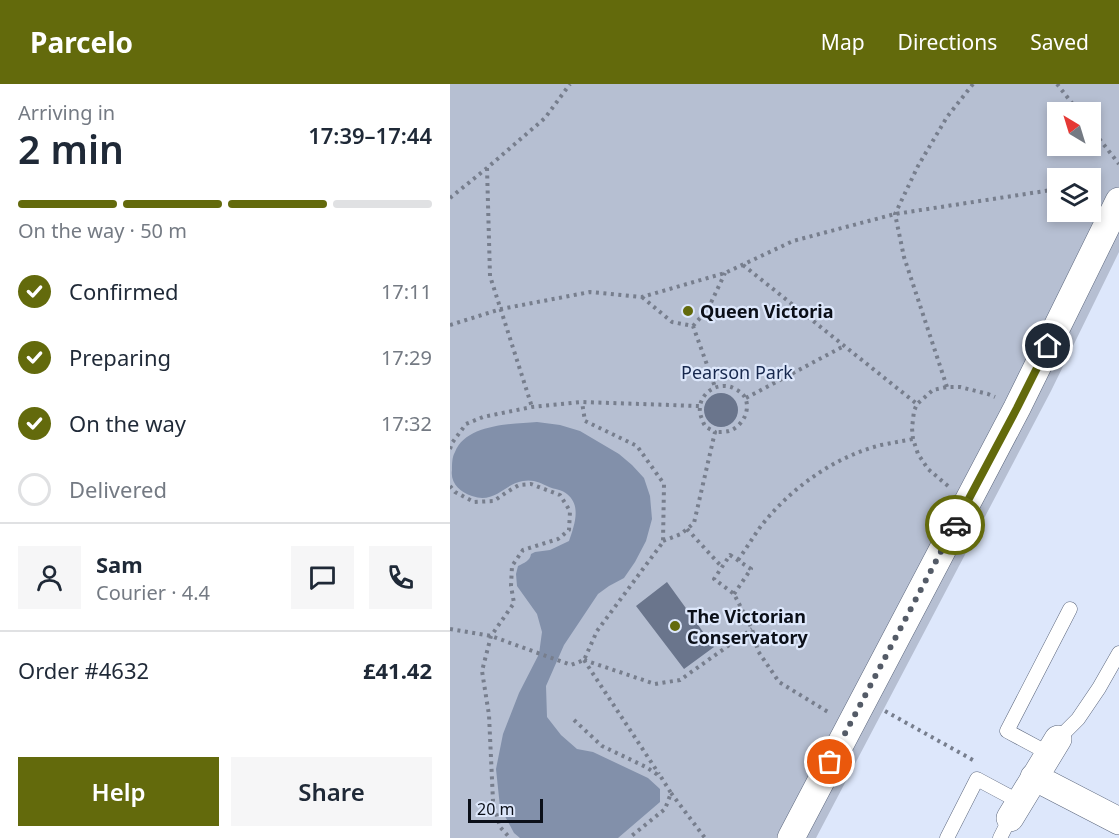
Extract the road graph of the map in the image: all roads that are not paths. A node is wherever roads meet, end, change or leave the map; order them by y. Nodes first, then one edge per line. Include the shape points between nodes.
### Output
1 (1119, 201) edge
2 (1070, 609) dead end
3 (1119, 653) edge
4 (1053, 746) junction
5 (1034, 777) junction
6 (1010, 819) edge
7 (1119, 821) edge
8 (791, 838) edge
9 (947, 838) edge

1 - 8 street via 1017,408
2 - 4 lane via 1007,731
3 - 4 lane via 1078,719
4 - 5 street
5 - 6 street
5 - 7 street
6 - 9 lane via 977,779

